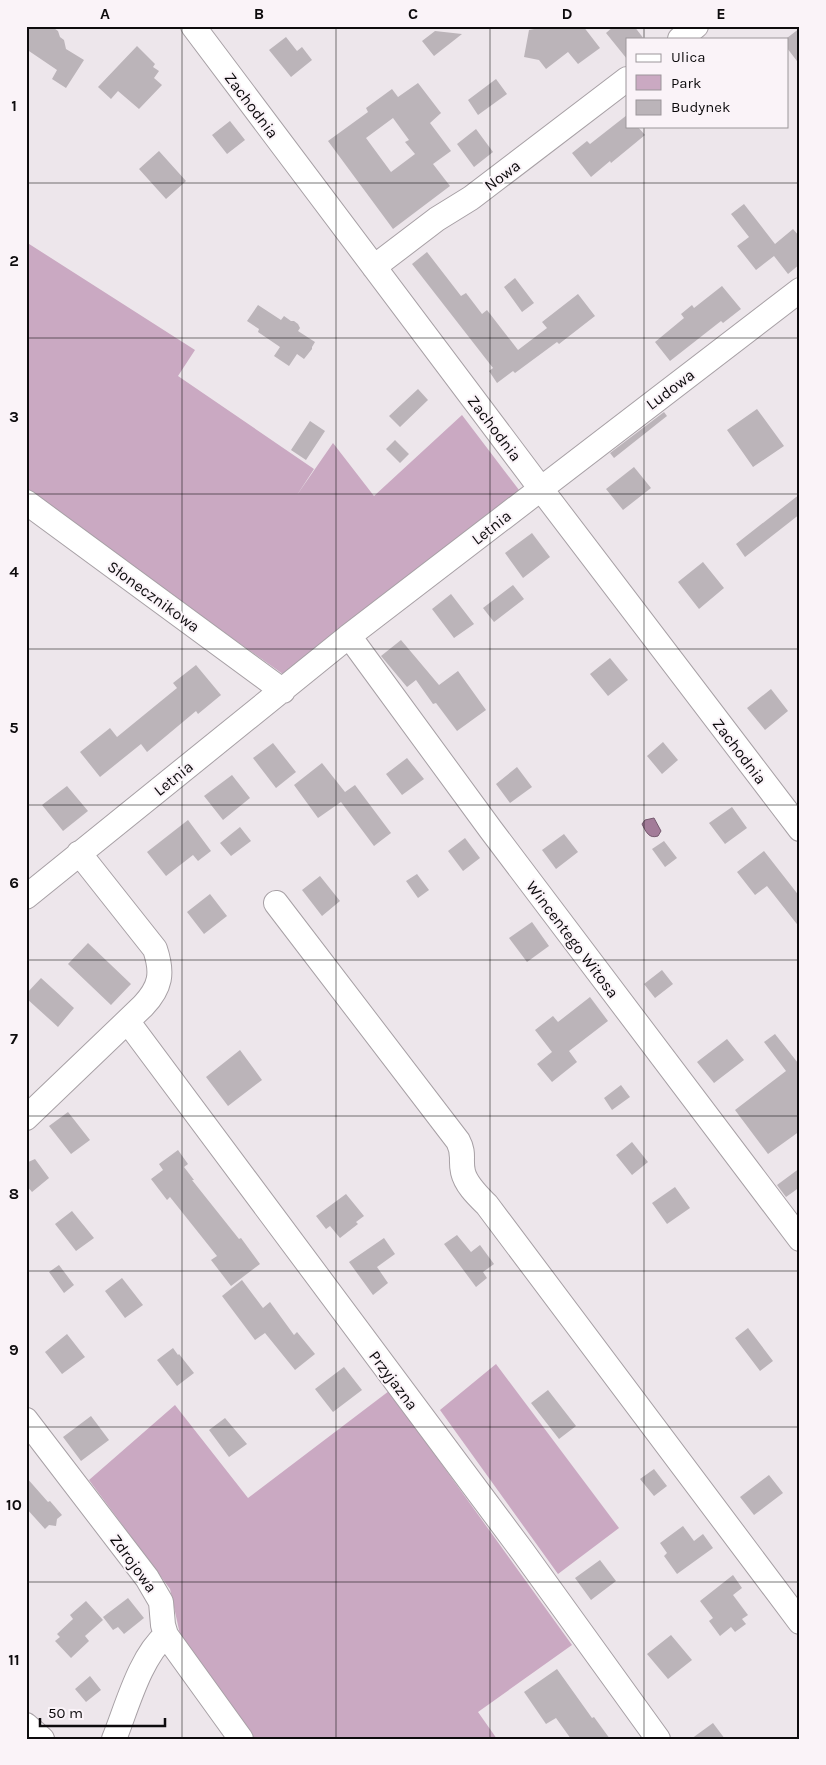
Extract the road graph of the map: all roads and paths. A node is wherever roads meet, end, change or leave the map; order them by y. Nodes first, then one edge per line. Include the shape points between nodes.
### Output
1 (696, 26) edge
2 (204, 30) edge
3 (681, 38) edge
4 (626, 80) edge
5 (374, 267) junction
6 (800, 290) edge
7 (541, 489) junction
8 (26, 502) edge
9 (349, 636) junction
10 (283, 690) junction
11 (796, 816) edge
12 (79, 853) junction
13 (26, 897) edge
14 (276, 903) dead end
15 (128, 1022) junction
16 (26, 1118) edge
17 (800, 1239) edge
18 (26, 1420) edge
19 (800, 1622) edge
20 (166, 1635) junction
21 (26, 1725) edge
22 (42, 1739) edge
23 (114, 1739) edge
24 (241, 1739) edge
25 (658, 1739) edge

1 - 3 street
2 - 5 street, Zachodnia
4 - 5 street, Nowa
5 - 7 street, Zachodnia
6 - 7 street, Ludowa
7 - 9 street, Letnia
7 - 11 street, Zachodnia
8 - 10 street, Słonecznikowa
9 - 10 street, Letnia
9 - 17 street, Wincentego Witosa
10 - 12 street, Letnia
12 - 13 street, Letnia
12 - 15 street via 155,949 160,962 157,988
14 - 19 street via 458,1141 463,1150 463,1173 470,1186
15 - 16 street
15 - 25 street, Przyjazna via 517,1544
18 - 20 street, Zdrojowa via 147,1578 161,1602
20 - 23 street via 151,1650 143,1666
20 - 24 street, Zdrojowa
21 - 22 street

